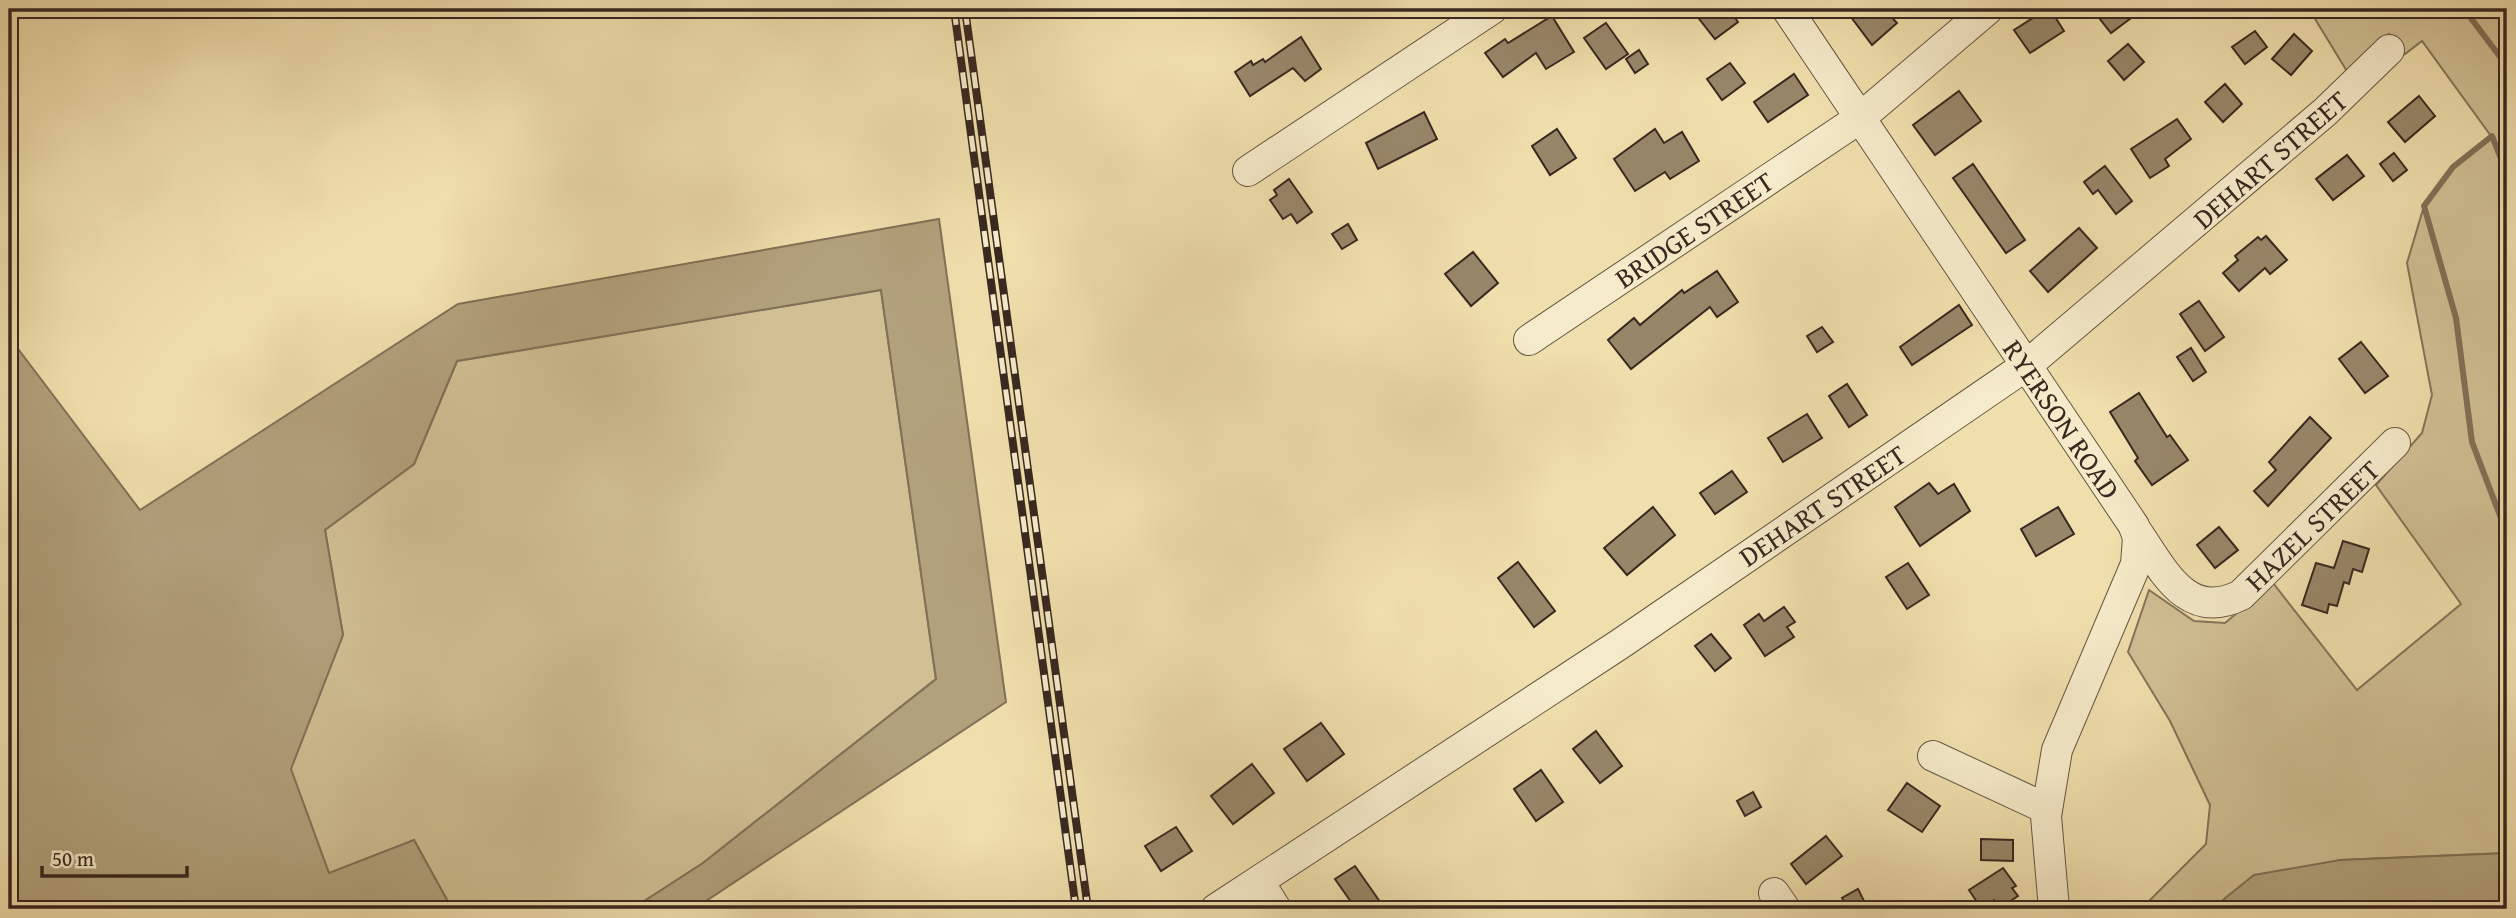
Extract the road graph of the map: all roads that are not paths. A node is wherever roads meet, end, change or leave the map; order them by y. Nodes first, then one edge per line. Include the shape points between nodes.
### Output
1 (1492, 9) edge
2 (1787, 9) edge
3 (1988, 9) edge
4 (2389, 50) dead end
5 (1860, 118) junction
6 (1248, 171) dead end
7 (1529, 340) dead end
8 (2027, 365) junction
9 (2395, 443) dead end
10 (2134, 529) junction
11 (1933, 757) dead end
12 (2047, 809) junction
13 (1259, 882) junction
14 (1216, 909) edge
15 (1276, 909) edge
16 (2054, 909) edge

1 - 6 street
2 - 5 street, RYERSON ROAD
3 - 5 street
4 - 8 street, DEHART STREET via 2325,112
5 - 7 street, BRIDGE STREET
5 - 8 street, RYERSON ROAD
8 - 10 street, RYERSON ROAD
8 - 13 street, DEHART STREET via 1620,644
9 - 10 street, HAZEL STREET via 2241,595 2229,601 2203,603 2180,591
10 - 12 street, RYERSON ROAD via 2136,564 2057,750
11 - 12 street
12 - 16 street, RYERSON ROAD
13 - 14 street, DEHART STREET
13 - 15 street

